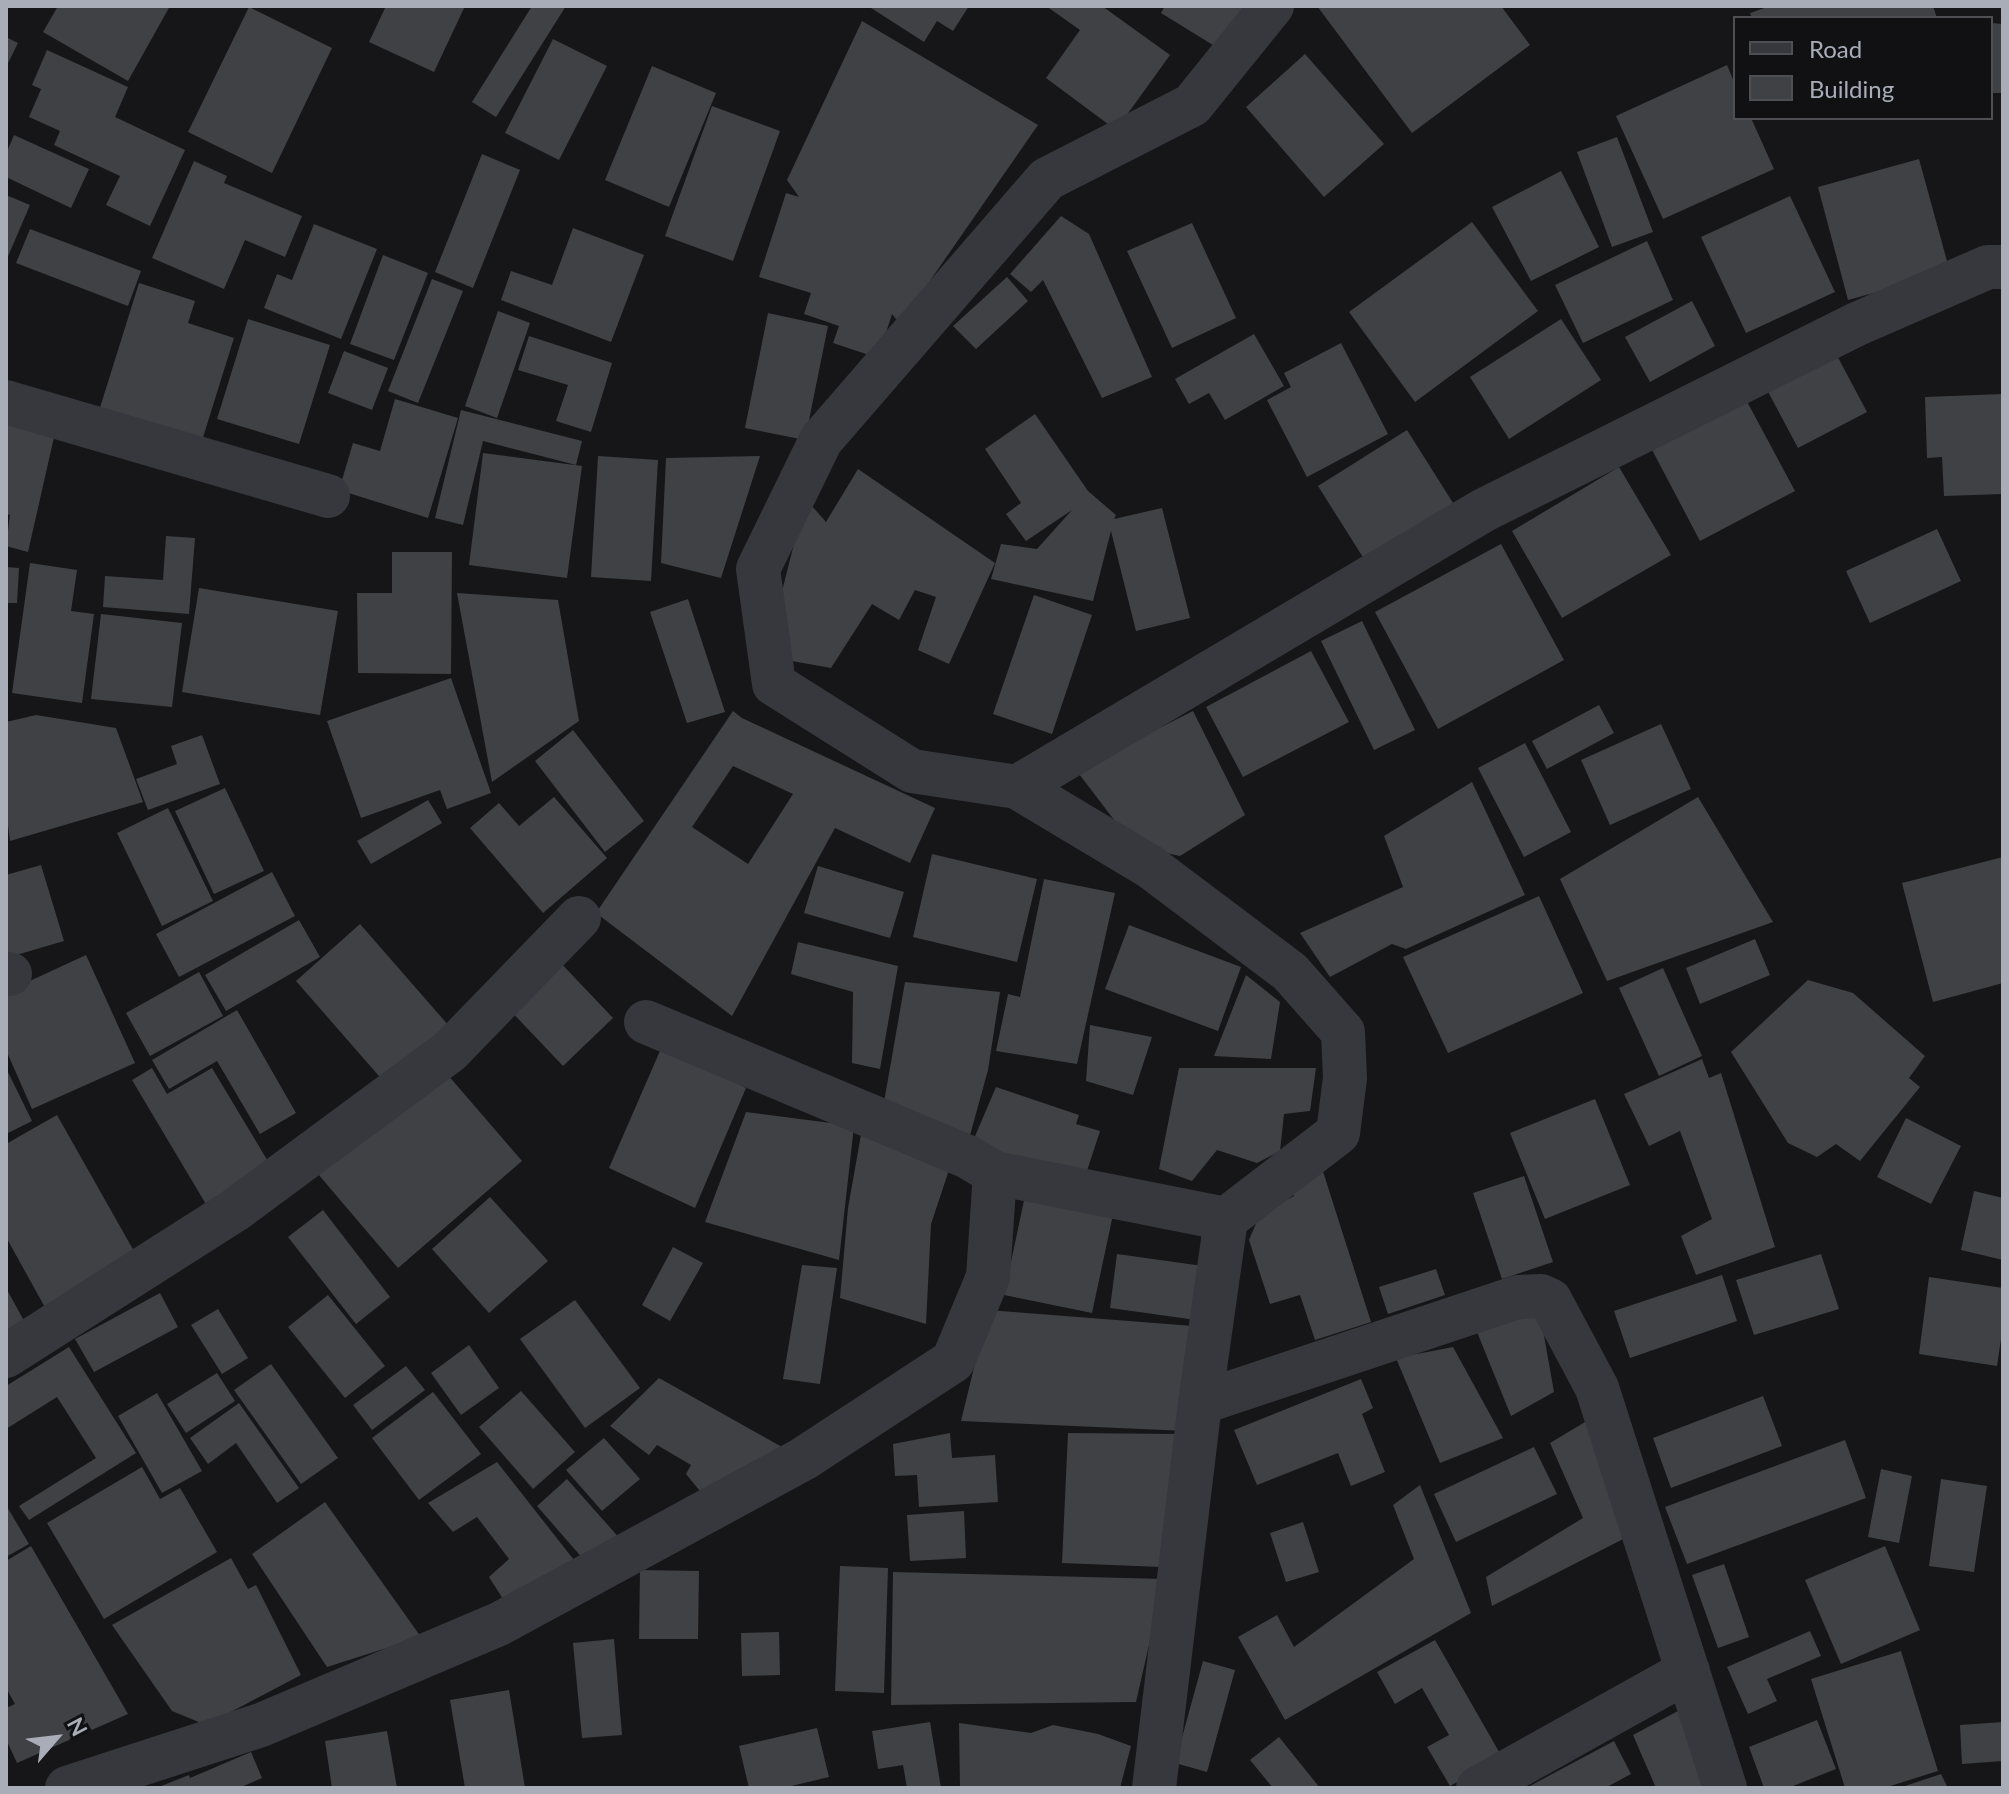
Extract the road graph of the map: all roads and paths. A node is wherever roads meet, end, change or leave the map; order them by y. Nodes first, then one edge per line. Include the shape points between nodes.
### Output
1 (1272, 6) edge
2 (2003, 267) edge
3 (6, 402) edge
4 (328, 496) dead end
5 (1017, 787) junction
6 (579, 918) dead end
7 (646, 1022) dead end
8 (995, 1173) junction
9 (1226, 1219) junction
10 (6, 1356) edge
11 (1200, 1403) junction
12 (1688, 1671) junction
13 (67, 1788) edge
14 (1154, 1788) edge
15 (1478, 1788) edge
16 (1725, 1788) edge

1 - 5 street via 1192,105 1047,179 821,440 758,569 774,684 912,771
2 - 5 street via 1988,267 1857,324 1484,510
3 - 4 street
5 - 9 street via 1149,866 1290,972 1343,1032 1345,1078 1338,1133
6 - 10 street via 450,1051 235,1210
7 - 8 street
8 - 9 street
8 - 13 street via 988,1277 953,1361 803,1459 499,1624 261,1725
9 - 11 street
11 - 12 street via 1518,1297 1550,1300 1597,1388
11 - 14 street
12 - 15 street
12 - 16 street

